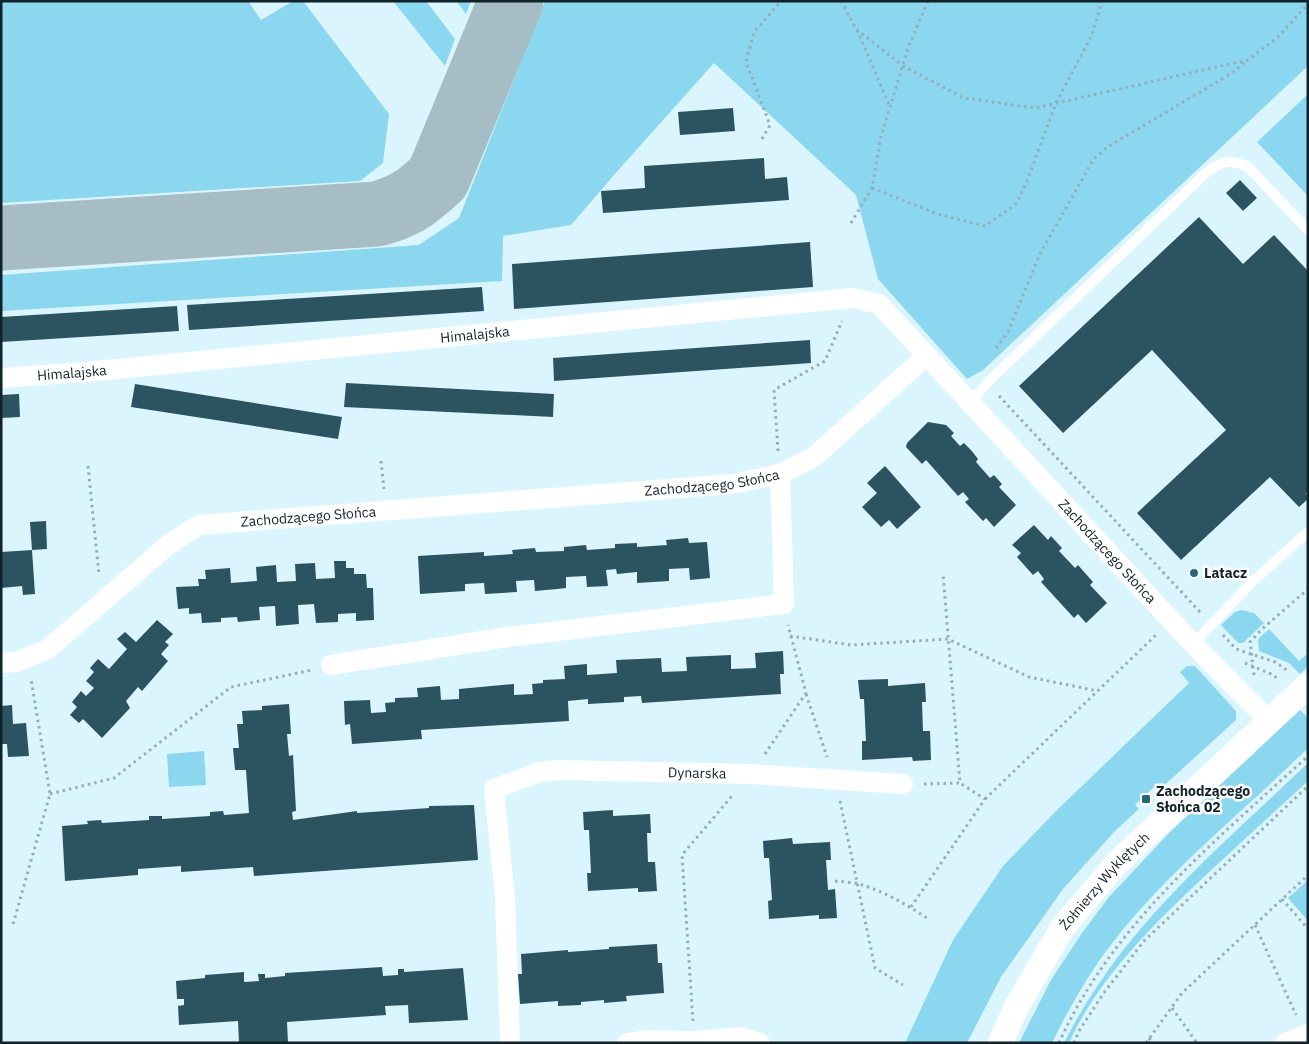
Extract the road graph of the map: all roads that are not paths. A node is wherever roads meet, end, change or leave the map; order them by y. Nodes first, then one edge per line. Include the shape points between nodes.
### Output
1 (1308, 230) edge
2 (926, 356) junction
3 (1, 378) edge
4 (970, 402) junction
5 (780, 474) junction
6 (1308, 532) edge
7 (1193, 644) junction
8 (1, 663) edge
9 (331, 665) road end
10 (1303, 690) edge
11 (1269, 721) junction
12 (903, 784) road end
13 (1306, 1034) edge
14 (510, 1043) edge
15 (627, 1043) edge
16 (760, 1043) edge
17 (1000, 1043) edge
18 (1285, 1043) edge

1 - 4 lane via 1247,166 1233,161 1221,162
2 - 3 street, Himalajska via 879,304 852,298
2 - 4 street, Zachodzącego Słońca
2 - 5 street, Zachodzącego Słońca via 814,457
4 - 7 street, Zachodzącego Słońca
5 - 8 street, Zachodzącego Słońca via 732,484 199,525 168,545 48,649 16,662
5 - 9 street via 784,604 508,637
6 - 7 lane
7 - 11 street, Zachodzącego Słońca
10 - 11 street, Żołnierzy Wyklętych
11 - 17 street, Żołnierzy Wyklętych via 1118,862 1062,928
12 - 14 street, Dynarska via 752,774 557,770 540,772 494,789 504,898
13 - 18 street
15 - 16 street via 741,1037

